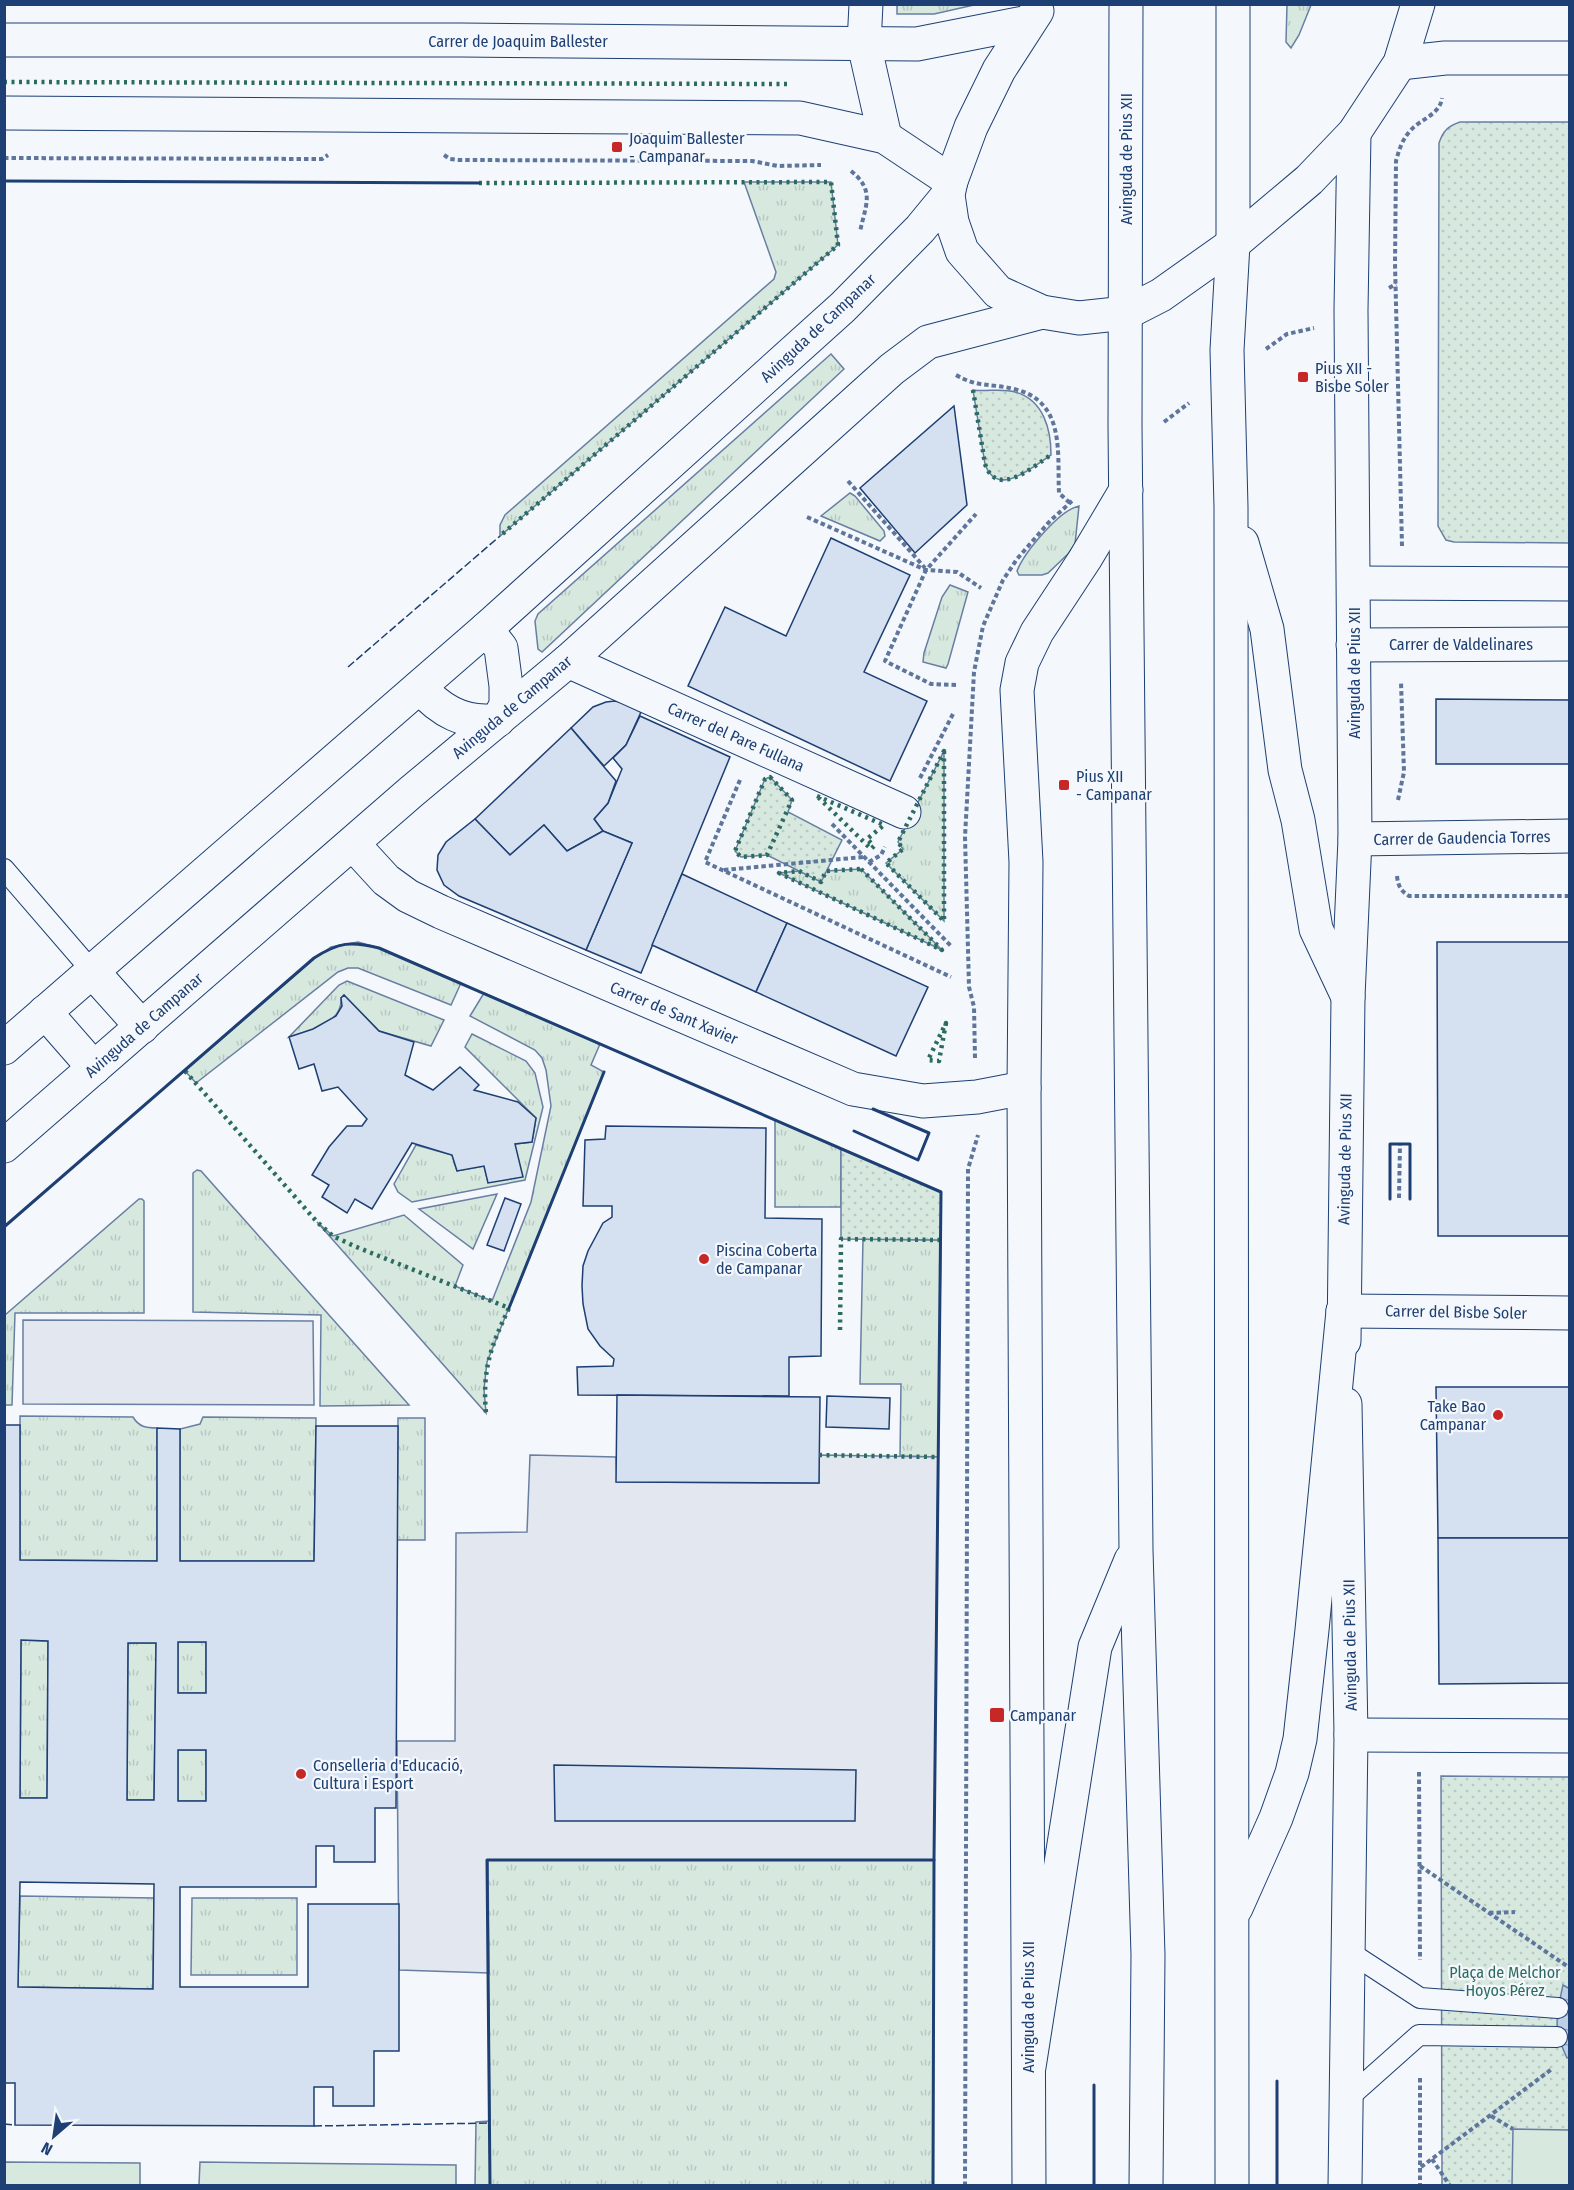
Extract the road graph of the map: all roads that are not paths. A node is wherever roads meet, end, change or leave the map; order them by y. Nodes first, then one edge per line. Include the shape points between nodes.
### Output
1 (866, 4) edge
2 (1126, 4) edge
3 (1233, 4) edge
4 (1418, 4) edge
5 (1035, 13) edge
6 (4, 40) edge
7 (864, 44) junction
8 (1569, 58) edge
9 (1400, 63) junction
10 (4, 113) edge
11 (1354, 133) junction
12 (885, 137) junction
13 (950, 188) junction
14 (1233, 244) junction
15 (1042, 312) junction
16 (1125, 313) junction
17 (1126, 490) junction
18 (1231, 507) junction
19 (1354, 583) junction
20 (1569, 584) edge
21 (486, 629) junction
22 (1569, 644) edge
23 (1353, 645) junction
24 (568, 661) junction
25 (420, 687) junction
26 (498, 720) junction
27 (903, 812) dead end
28 (1569, 836) edge
29 (1355, 839) junction
30 (353, 844) junction
31 (4, 869) edge
32 (92, 971) junction
33 (1348, 997) junction
34 (45, 1012) junction
35 (142, 1027) junction
36 (4, 1048) edge
37 (94, 1068) junction
38 (1024, 1088) junction
39 (4, 1146) edge
40 (1343, 1311) junction
41 (1569, 1313) edge
42 (1136, 1550) junction
43 (1351, 1735) junction
44 (1569, 1736) edge
45 (1231, 1921) junction
46 (1348, 1951) junction
47 (1558, 2008) dead end
48 (1557, 2037) dead end
49 (1029, 2067) junction
50 (1346, 2100) junction
51 (1029, 2186) edge
52 (1146, 2186) edge
53 (1232, 2186) edge
54 (1345, 2186) edge

1 - 7 main road
2 - 16 main road, Avinguda de Pius XII
3 - 14 main road
4 - 9 main road
5 - 7 main road, Carrer de Joaquim Ballester via 917,44
5 - 13 main road via 971,127
6 - 7 main road, Carrer de Joaquim Ballester
7 - 12 main road
8 - 9 main road via 1445,58
9 - 11 main road
10 - 12 main road via 800,118
11 - 14 main road via 1309,180
11 - 19 main road, Avinguda de Pius XII
12 - 13 main road
13 - 15 main road via 952,222 962,251 998,292
13 - 21 main road, Avinguda de Campanar via 920,230 843,307
14 - 16 main road via 1161,295
14 - 18 main road via 1227,350
15 - 16 main road via 1079,318
15 - 24 main road, Avinguda de Campanar via 928,342 892,369
16 - 17 main road, Avinguda de Pius XII
17 - 38 main road, Avinguda de Pius XII via 1037,632 1022,663 1017,690 1026,862
17 - 42 main road, Avinguda de Pius XII
18 - 33 main road via 1268,629 1285,770 1298,820 1316,929
18 - 45 main road
19 - 20 main road
19 - 23 main road, Avinguda de Pius XII
21 - 25 main road, Avinguda de Campanar
21 - 26 main road via 501,648 506,705
22 - 23 main road, Carrer de Valdelinares
23 - 29 main road, Avinguda de Pius XII
24 - 26 main road, Avinguda de Campanar
24 - 27 main road, Carrer del Pare Fullana
25 - 26 main road via 433,702 460,716 481,722
25 - 32 main road, Avinguda de Campanar
26 - 30 main road, Avinguda de Campanar
28 - 29 main road, Carrer de Gaudencia Torres
29 - 33 main road, Avinguda de Pius XII
30 - 35 main road, Avinguda de Campanar
30 - 38 main road, Carrer de Sant Xavier via 386,880 408,896 853,1089 923,1101
31 - 32 lane
32 - 34 main road, Avinguda de Campanar
32 - 35 main road
33 - 40 main road, Avinguda de Pius XII
34 - 36 main road, Avinguda de Campanar
34 - 37 main road
35 - 37 main road, Avinguda de Campanar
37 - 39 main road, Avinguda de Campanar
38 - 49 main road, Avinguda de Pius XII
40 - 41 main road, Carrer del Bisbe Soler
40 - 43 main road, Avinguda de Pius XII
40 - 45 main road via 1300,1739 1276,1818
42 - 49 main road via 1095,1647
42 - 52 main road, Avinguda de Pius XII via 1148,1955
43 - 44 main road
43 - 46 main road, Avinguda de Pius XII
45 - 53 main road
46 - 47 lane via 1420,1998
46 - 50 main road, Avinguda de Pius XII
48 - 50 lane via 1419,2035
49 - 51 main road, Avinguda de Pius XII
50 - 54 main road, Avinguda de Pius XII

